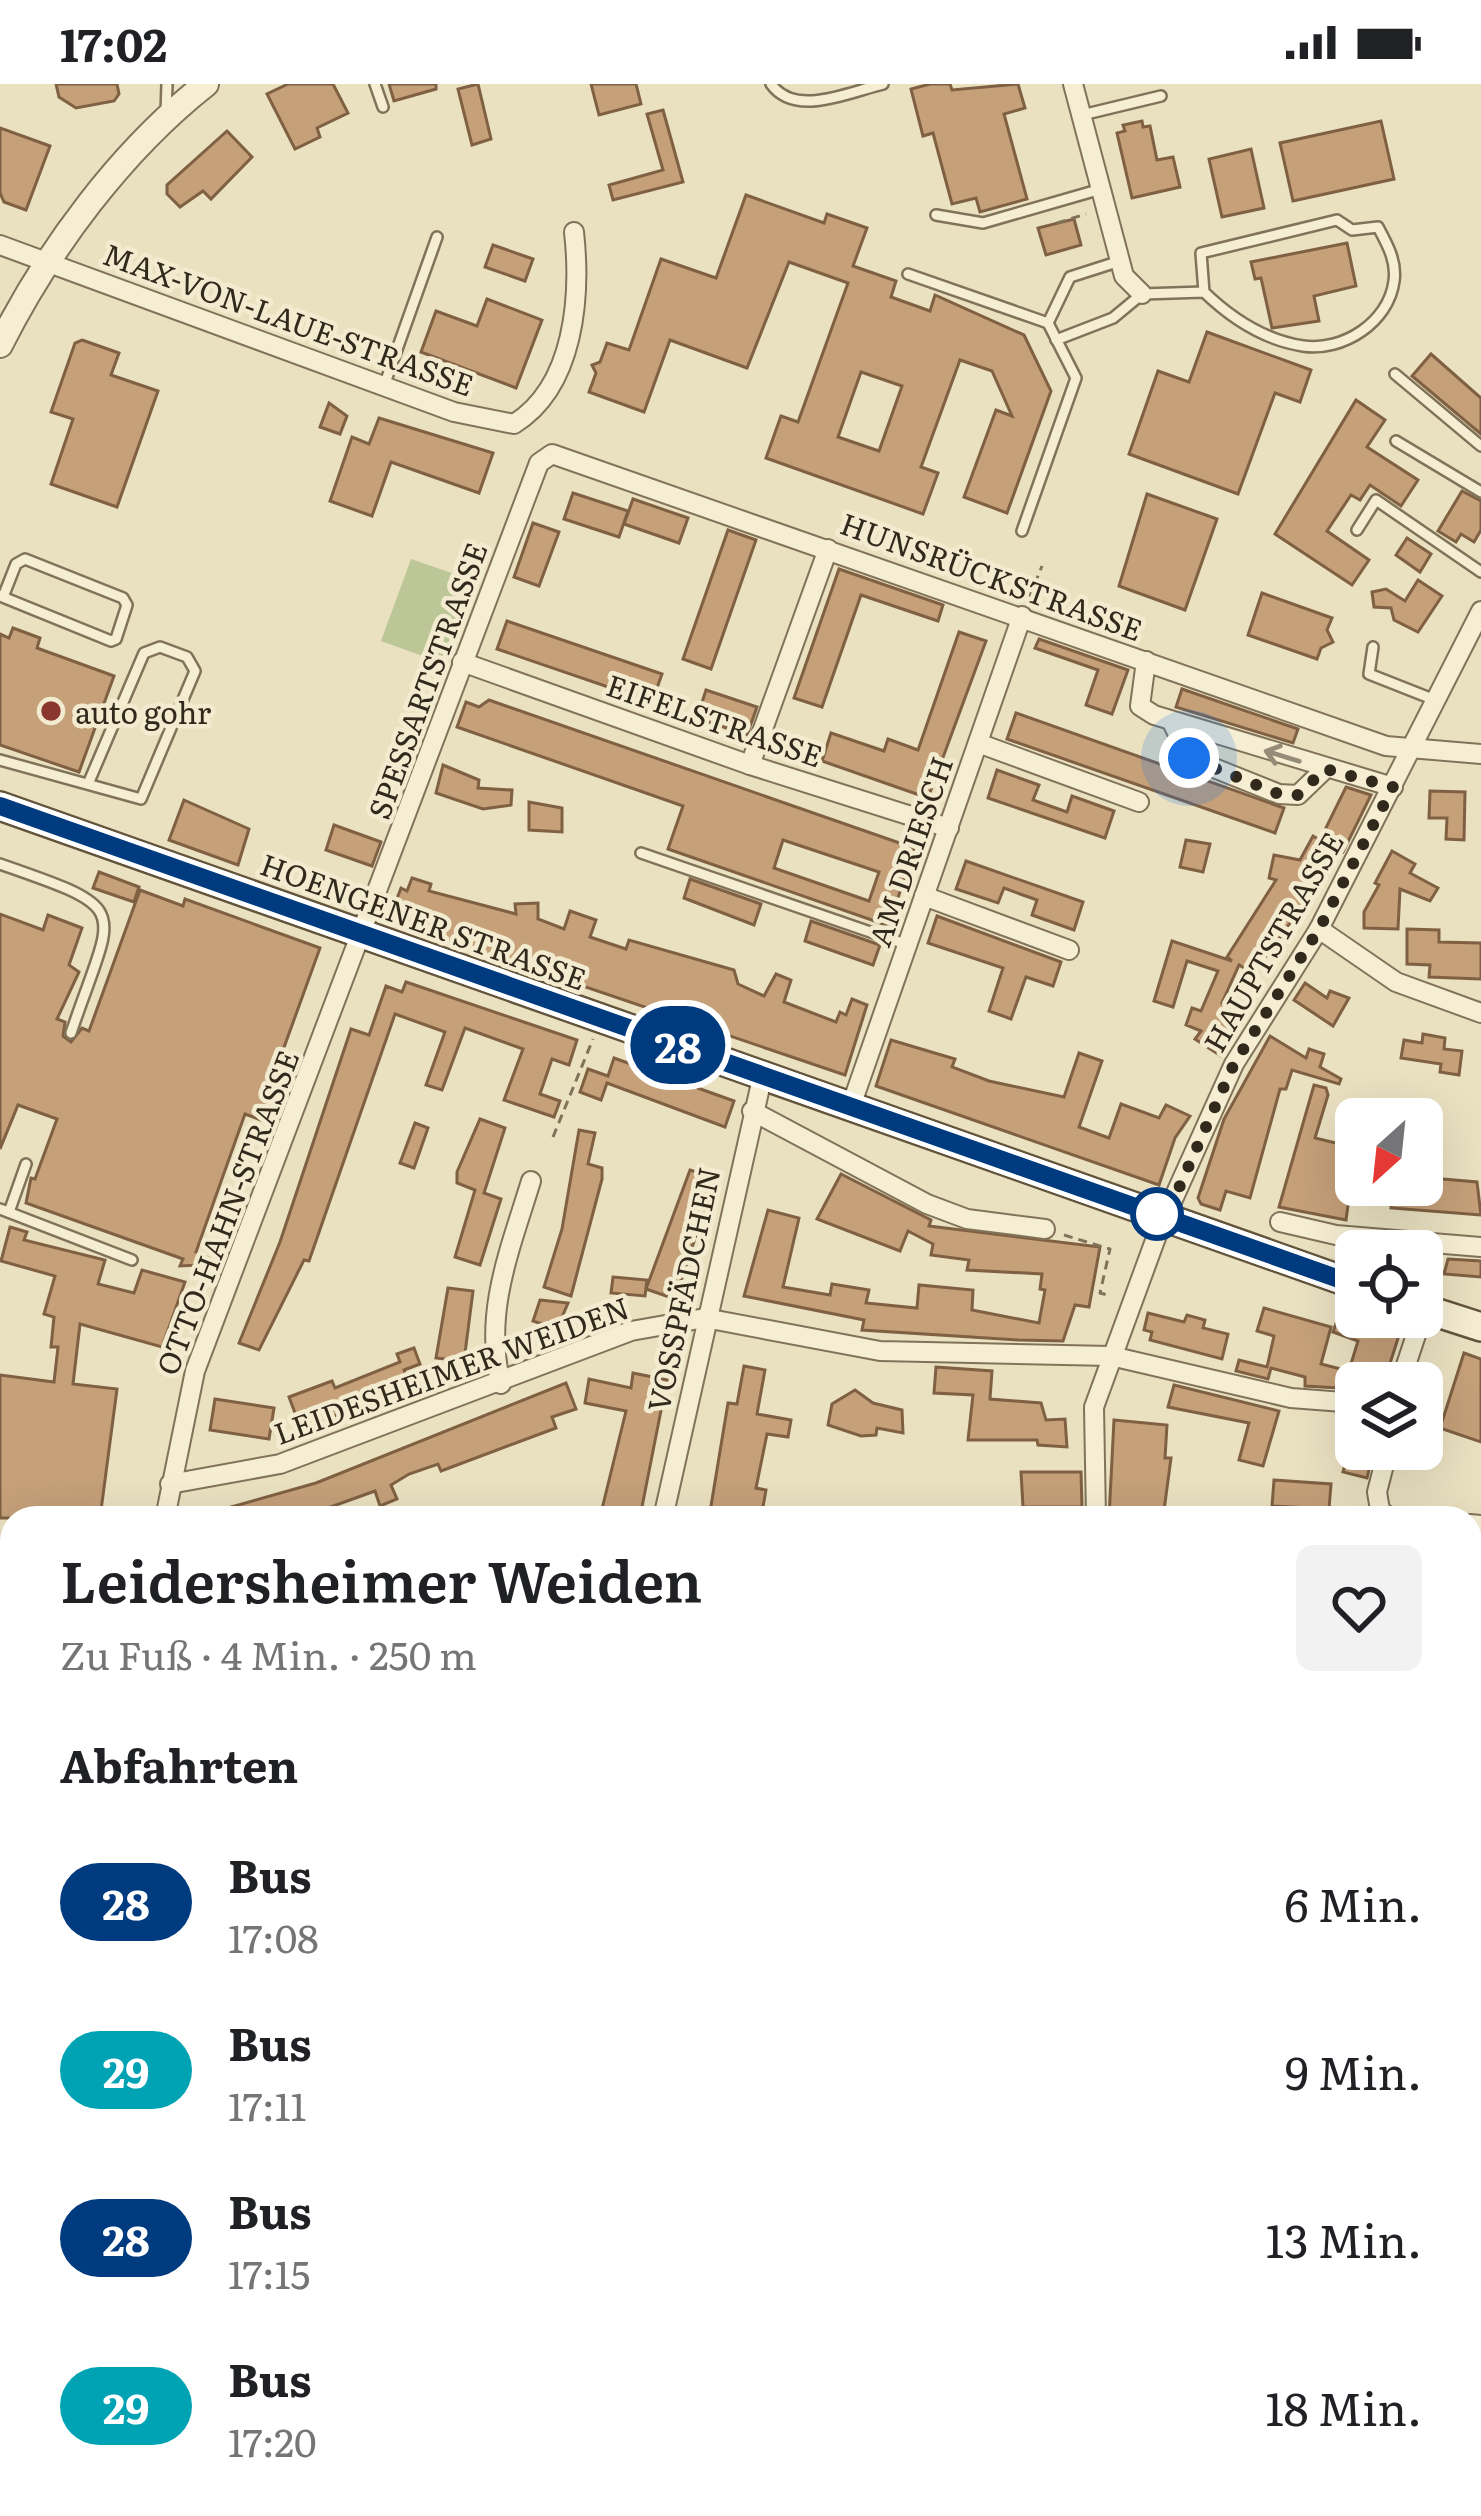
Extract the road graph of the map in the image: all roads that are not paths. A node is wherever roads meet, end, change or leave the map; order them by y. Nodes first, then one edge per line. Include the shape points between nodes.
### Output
1 (167, 84) edge
2 (206, 84) edge
3 (375, 84) edge
4 (771, 84) edge
5 (883, 84) edge
6 (1073, 84) edge
7 (1161, 96) dead end
8 (382, 107) dead end
9 (1082, 115) junction
10 (169, 117) junction
11 (1103, 199) junction
12 (936, 215) dead end
13 (574, 232) dead end
14 (437, 237) dead end
15 (0, 245) edge
16 (1120, 261) junction
17 (48, 262) junction
18 (908, 274) dead end
19 (1204, 292) junction
20 (1142, 294) junction
21 (1048, 323) junction
22 (1056, 340) junction
23 (0, 345) edge
24 (1395, 374) dead end
25 (384, 386) junction
26 (1396, 441) dead end
27 (1481, 446) edge
28 (552, 454) joint
29 (1481, 492) edge
30 (1357, 530) dead end
31 (1022, 532) dead end
32 (828, 549) junction
33 (1481, 572) edge
34 (2, 596) edge
35 (1481, 610) edge
36 (1022, 616) junction
37 (1373, 647) dead end
38 (462, 662) junction
39 (1146, 662) junction
40 (1435, 700) junction
41 (1172, 722) junction
42 (978, 743) junction
43 (1412, 750) junction
44 (1481, 754) edge
45 (0, 760) edge
46 (750, 765) junction
47 (1325, 769) junction
48 (88, 784) junction
49 (1393, 787) junction
50 (1139, 802) dead end
51 (0, 806) edge
52 (949, 828) junction
53 (640, 853) dead end
54 (0, 864) edge
55 (924, 896) junction
56 (1319, 929) junction
57 (364, 932) junction
58 (908, 945) junction
59 (1069, 950) dead end
60 (1481, 1013) edge
61 (71, 1033) dead end
62 (763, 1074) junction
63 (851, 1106) junction
64 (752, 1111) junction
65 (26, 1165) dead end
66 (531, 1181) dead end
67 (4, 1211) edge
68 (1166, 1217) junction
69 (1280, 1222) dead end
70 (1045, 1229) road end
71 (1481, 1247) edge
72 (132, 1260) dead end
73 (1335, 1277) edge
74 (705, 1318) junction
75 (1443, 1318) edge
76 (1481, 1328) edge
77 (1111, 1356) junction
78 (501, 1384) junction
79 (1335, 1401) edge
80 (1383, 1470) edge
81 (170, 1484) junction
82 (166, 1506) edge
83 (666, 1506) edge
84 (1096, 1506) edge
85 (1382, 1506) edge

1 - 10 lane
2 - 10 street
3 - 8 lane
4 - 5 lane via 802,103
6 - 9 street
7 - 9 lane
9 - 11 street
10 - 17 street
11 - 12 lane via 983,224
11 - 16 street
13 - 25 street, MAX-VON-LAUE-STRASSE via 575,316 535,411 514,424 487,422
14 - 25 lane
15 - 17 street, MAX-VON-LAUE-STRASSE
16 - 20 street
16 - 21 lane via 1070,277
17 - 23 street
17 - 25 street, MAX-VON-LAUE-STRASSE
18 - 21 lane
19 - 19 lane via 1231,317 1277,340 1327,347 1357,336 1377,317 1394,283 1392,255 1378,227 1352,230 1337,220 1201,253
19 - 20 lane
20 - 22 lane via 1113,318
21 - 22 lane
22 - 31 lane via 1076,379
24 - 27 lane
26 - 29 lane
28 - 32 street, HUNSRÜCKSTRASSE
28 - 38 street, SPESSARTSTRASSE via 539,463
30 - 33 lane via 1376,500
32 - 36 street, HUNSRÜCKSTRASSE
32 - 46 street
34 - 34 lane via 111,641 128,604 25,559
35 - 40 street, HAUPTSTRASSE
36 - 39 street, HUNSRÜCKSTRASSE
36 - 42 street, AM DRIESCH
37 - 40 lane via 1369,674
38 - 46 street, EIFELSTRASSE
38 - 57 street, SPESSARTSTRASSE
39 - 41 street via 1140,706
39 - 43 street, HUNSRÜCKSTRASSE
40 - 43 street, HAUPTSTRASSE
47 -> 41 street
41 - 47 street via 1189,758 1279,794 1298,795
42 - 50 street
42 - 52 street, AM DRIESCH
43 - 44 street, HUNSRÜCKSTRASSE
43 - 49 street, HAUPTSTRASSE
45 - 48 lane
46 - 52 street, EIFELSTRASSE
47 - 49 street
48 - 48 lane via 144,797 195,671 187,657 160,647 143,653
49 - 56 street, HAUPTSTRASSE
51 - 57 main road, HOENGENER STRASSE
52 - 55 street, AM DRIESCH
53 - 58 lane
54 - 61 lane via 100,906 108,926
55 - 58 street, AM DRIESCH
55 - 59 street
56 - 60 street via 1396,982
56 - 68 street, HAUPTSTRASSE via 1234,1064
57 - 62 main road, HOENGENER STRASSE
57 - 81 street, OTTO-HAHN-STRASSE via 195,1371
58 - 63 street, AM DRIESCH
62 - 63 main road, HOENGENER STRASSE
62 - 64 street, VOSSPFÄDCHEN
63 - 68 main road, HOENGENER STRASSE
64 - 70 street via 927,1204 967,1219
64 - 74 street, VOSSPFÄDCHEN
65 - 67 lane
66 - 78 street via 497,1298 491,1344
67 - 72 lane
68 - 73 main road, HOENGENER STRASSE
68 - 77 street, HAUPTSTRASSE
69 - 71 street
74 - 77 street, LEIDESHEIMER WEIDEN via 880,1351
74 - 78 street, LEIDESHEIMER WEIDEN via 631,1331
74 - 83 street, VOSSPFÄDCHEN
75 - 76 main road
77 - 79 street, LEIDESHEIMER WEIDEN
77 - 84 street, HAUPTSTRASSE via 1094,1407
78 - 81 street, LEIDESHEIMER WEIDEN via 280,1464
80 - 85 street
81 - 82 street, OTTO-HAHN-STRASSE

